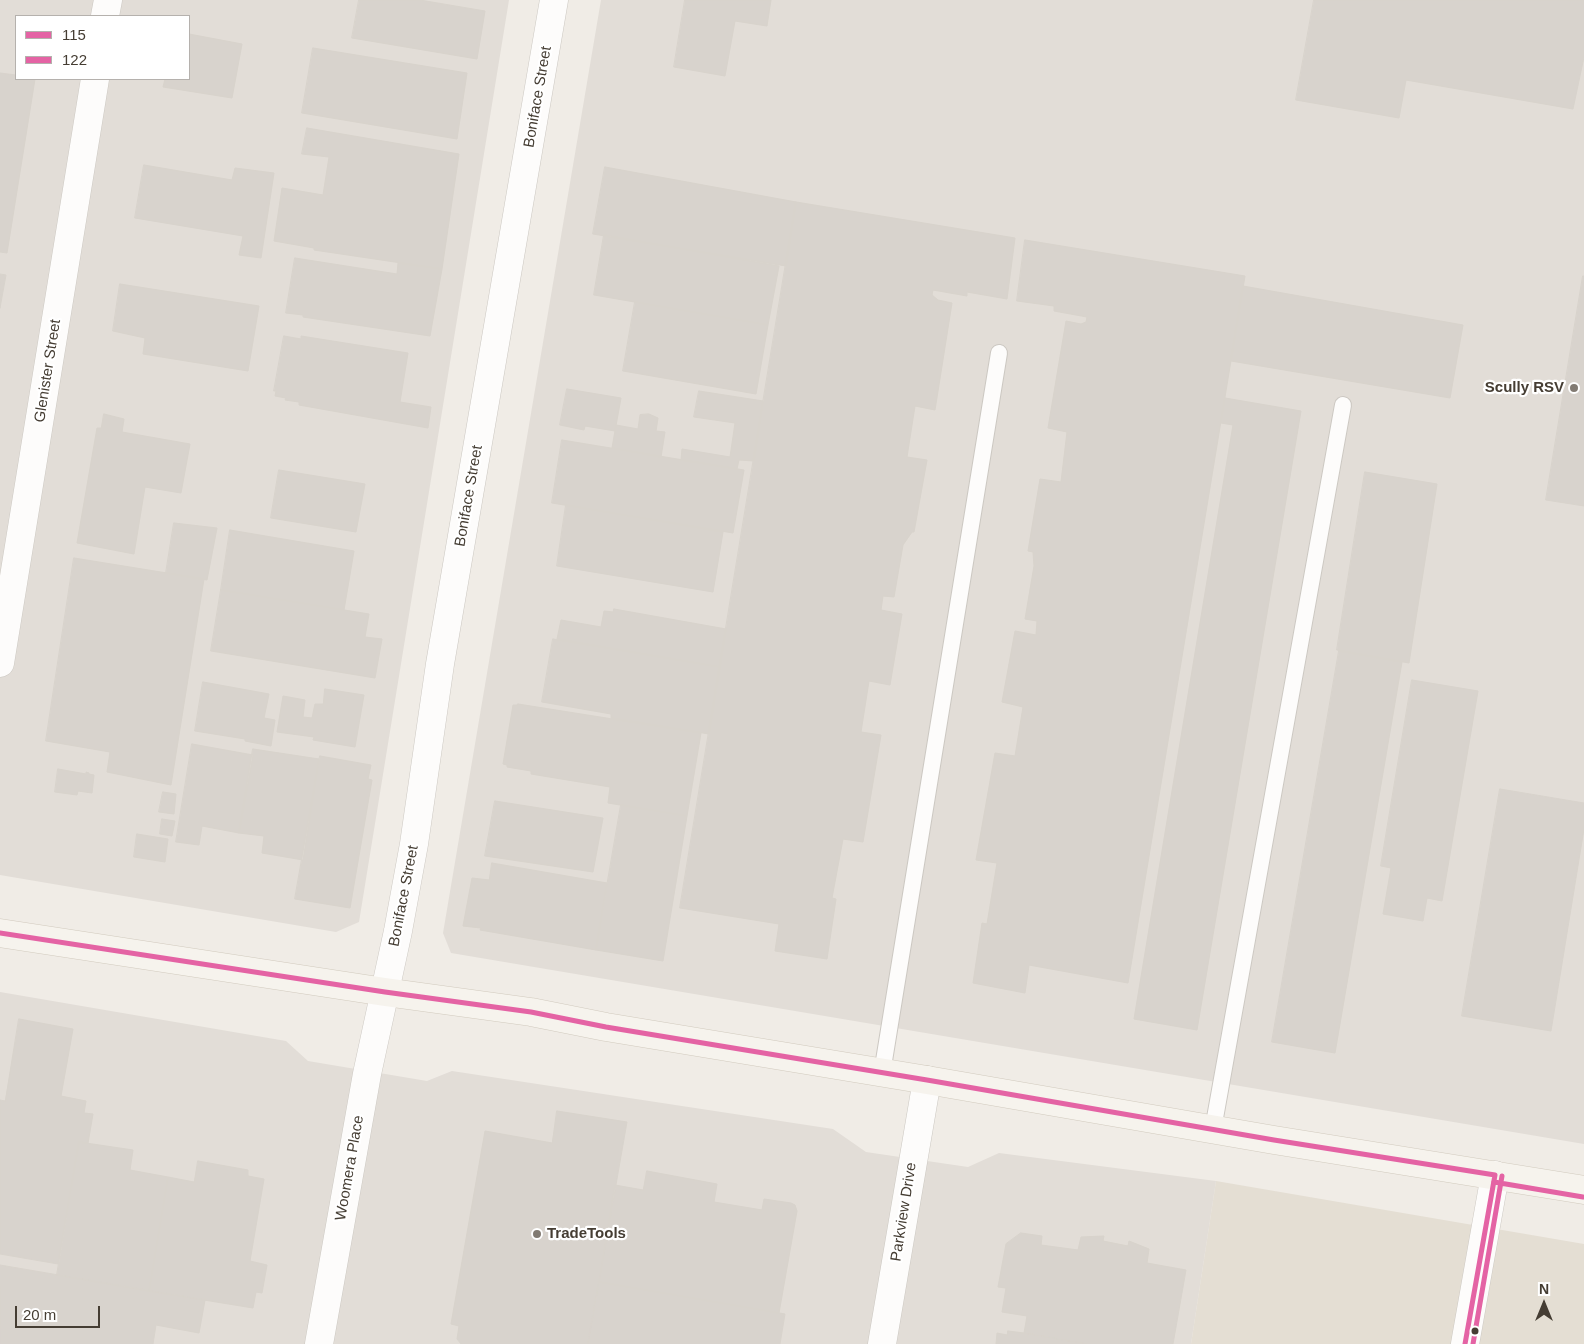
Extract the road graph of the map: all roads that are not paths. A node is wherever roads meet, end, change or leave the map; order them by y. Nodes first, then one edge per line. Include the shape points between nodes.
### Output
1 (108, 0) edge
2 (554, 0) edge
3 (106, 15) edge
4 (95, 80) edge
5 (999, 353) dead end
6 (1343, 405) dead end
7 (0, 663) edge
8 (0, 933) edge
9 (384, 992) junction
10 (882, 1073) junction
11 (927, 1080) junction
12 (1213, 1130) junction
13 (1495, 1175) junction
14 (1584, 1190) edge
15 (319, 1344) edge
16 (882, 1344) edge
17 (1465, 1344) edge

1 - 3 street
2 - 9 street, Boniface Street via 440,664 414,844
4 - 7 street, Glenister Street
5 - 10 lane
6 - 12 lane
8 - 9 main road
9 - 10 main road via 532,1012
9 - 15 street, Woomera Place via 366,1074
10 - 11 main road
11 - 12 main road
11 - 16 street, Parkview Drive
12 - 13 main road
13 - 14 main road
13 - 17 street

